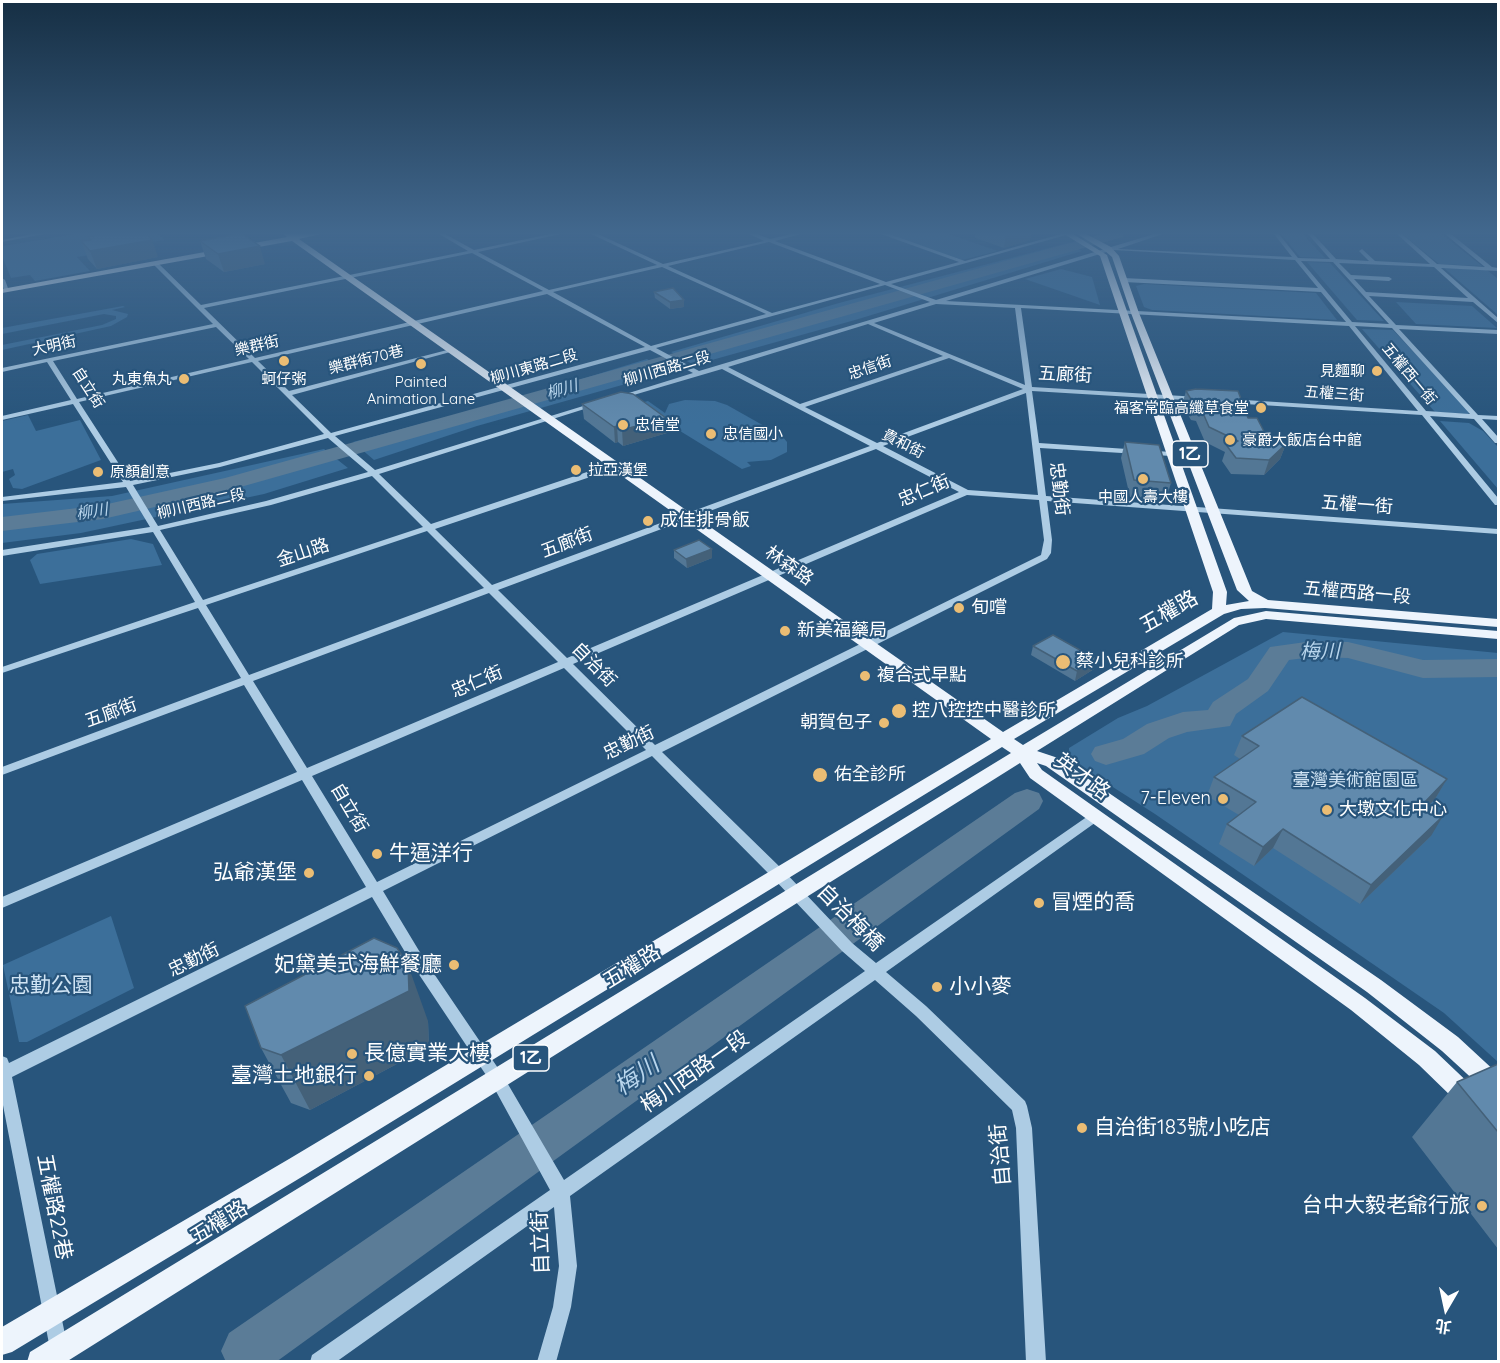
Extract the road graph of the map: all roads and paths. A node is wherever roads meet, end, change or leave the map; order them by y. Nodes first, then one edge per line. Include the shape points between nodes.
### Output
1 (190, 298) edge
2 (245, 298) edge
3 (375, 298) edge
4 (522, 298) edge
5 (557, 298) edge
6 (733, 298) edge
7 (838, 298) edge
8 (919, 298) edge
9 (949, 298) edge
10 (1117, 298) edge
11 (1130, 298) edge
12 (1329, 298) edge
13 (1367, 298) edge
14 (1430, 298) edge
15 (1471, 298) edge
16 (1474, 300) junction
17 (935, 302) junction
18 (1018, 306) junction
19 (199, 307) junction
20 (1121, 312) junction
21 (1135, 313) junction
22 (772, 315) junction
23 (1498, 321) edge
24 (411, 323) junction
25 (870, 323) junction
26 (1351, 324) junction
27 (217, 325) junction
28 (1393, 326) junction
29 (1498, 332) edge
30 (652, 349) junction
31 (451, 351) junction
32 (949, 356) junction
33 (49, 360) junction
34 (252, 360) junction
35 (723, 367) junction
36 (2, 370) edge
37 (699, 374) junction
38 (504, 389) junction
39 (1029, 389) junction
40 (287, 394) junction
41 (1151, 396) junction
42 (1168, 397) junction
43 (1213, 400) edge
44 (75, 401) junction
45 (1224, 401) edge
46 (800, 406) junction
47 (1425, 413) junction
48 (1477, 417) junction
49 (2, 418) edge
50 (1498, 418) edge
51 (548, 419) junction
52 (330, 436) junction
53 (1498, 441) edge
54 (875, 445) junction
55 (1035, 445) junction
56 (1171, 454) junction
57 (614, 466) junction
58 (374, 473) junction
59 (128, 484) junction
60 (966, 492) junction
61 (1042, 498) junction
62 (2, 499) edge
63 (1498, 503) edge
64 (1191, 508) junction
65 (1212, 510) junction
66 (685, 516) junction
67 (155, 529) junction
68 (427, 529) junction
69 (1498, 532) edge
70 (2, 553) edge
71 (768, 575) junction
72 (489, 589) junction
73 (1220, 592) junction
74 (1243, 599) junction
75 (200, 604) junction
76 (1219, 610) junction
77 (1265, 610) junction
78 (1234, 622) junction
79 (1498, 623) edge
80 (1498, 635) edge
81 (868, 645) junction
82 (565, 663) junction
83 (2, 670) edge
84 (246, 680) junction
85 (1002, 739) junction
86 (653, 751) junction
87 (1021, 752) junction
88 (2, 771) edge
89 (304, 774) junction
90 (1095, 817) junction
91 (778, 874) junction
92 (374, 890) junction
93 (796, 894) junction
94 (2, 903) edge
95 (875, 972) junction
96 (480, 1054) junction
97 (2, 1070) edge
98 (497, 1079) junction
99 (1498, 1088) edge
100 (1498, 1126) edge
101 (561, 1192) junction
102 (51, 1312) junction
103 (2, 1342) edge
104 (59, 1349) junction
105 (40, 1362) edge
106 (319, 1362) edge
107 (546, 1362) edge
108 (1036, 1362) edge

1 - 19 street
2 - 19 street
3 - 24 main road
4 - 24 street, 樂群街
5 - 30 street
6 - 22 street
7 - 22 street, 柳川東路二段
8 - 17 street
9 - 17 street, 柳川西路二段
10 - 20 main road, 五權路 / 1乙
11 - 21 main road, 1乙
12 - 26 street, 五權西一街
13 - 28 street
14 - 16 street
15 - 16 street
16 - 23 street
17 - 18 street
17 - 25 street, 柳川西路二段
18 - 20 street
18 - 39 street, 忠勤街
19 - 27 street
20 - 21 street
20 - 41 main road, 五權路 / 1乙
21 - 26 street
21 - 42 main road, 1乙
22 - 30 street, 柳川東路二段
24 - 31 main road
24 - 34 street, 樂群街
25 - 32 street
25 - 35 street, 柳川西路二段
26 - 28 street
26 - 47 street, 五權西一街
27 - 33 street, 大明街
27 - 34 street
28 - 29 street
28 - 48 street
30 - 37 street
30 - 38 street, 柳川東路二段
31 - 38 main road
31 - 40 street, 樂群街70巷
32 - 39 street
32 - 46 street, 忠信街
33 - 36 street, 大明街
33 - 44 street, 自立街
34 - 40 street
34 - 44 street, 樂群街
35 - 37 street, 柳川西路二段
35 - 46 street, 貴和街
37 - 51 street, 柳川西路二段
38 - 51 main road, 林森路
38 - 52 street, 柳川東路二段
39 - 41 street, 五廊街
39 - 54 street, 五廊街
39 - 55 street, 忠勤街
40 - 52 street
41 - 42 street, 五廊街
41 - 56 main road, 五權路 / 1乙
42 - 43 street
42 - 65 main road, 1乙
44 - 49 street, 樂群街
44 - 59 street, 自立街
45 - 47 street, 五權三街
46 - 54 street, 貴和街
47 - 48 street, 五權三街
47 - 63 street, 五權西一街
48 - 50 street, 五權三街
48 - 53 street
51 - 57 main road, 林森路
51 - 58 street, 柳川西路二段
52 - 58 street, 自治街
52 - 59 street, 柳川東路二段
54 - 60 street, 貴和街
54 - 66 street, 五廊街
55 - 56 street
55 - 61 street, 忠勤街
56 - 64 main road, 五權路 / 1乙
57 - 66 main road, 林森路
57 - 68 street, 金山路
58 - 67 street, 柳川西路二段
58 - 68 street, 自治街
59 - 62 street, 柳川東路二段
59 - 67 street, 自立街
60 - 61 street, 貴和街
60 - 71 street, 忠仁街
61 - 64 street, 貴和街
61 - 81 street, 忠勤街 via 1048,549 1044,557
64 - 65 street, 五權一街
64 - 73 main road, 五權路 / 1乙
65 - 69 street, 五權一街
65 - 74 main road, 1乙
66 - 71 main road, 林森路
66 - 72 street, 五廊街
67 - 70 street, 柳川西路二段
67 - 75 street, 自立街
68 - 72 street, 自治街
68 - 75 street, 金山路
71 - 81 main road, 林森路
71 - 82 street, 忠仁街
72 - 82 street, 自治街
72 - 84 street, 五廊街
73 - 74 main road, 五權路
73 - 76 main road, 五權路 / 1乙
74 - 76 main road, 五權路 / 1乙
74 - 77 main road, 五權西路一段
74 - 78 main road
75 - 83 street, 金山路
75 - 84 street, 自立街
76 - 85 main road, 五權路 / 1乙
77 - 78 main road, 五權西路一段
77 - 79 main road, 五權西路一段
77 - 80 main road, 五權西路一段
78 - 87 main road, 五權路 / 1乙
81 - 85 main road, 林森路
81 - 86 street, 忠勤街
82 - 86 street, 自治街
82 - 89 street, 忠仁街
84 - 88 street, 五廊街
84 - 89 street, 自立街
85 - 87 main road, 林森路
85 - 91 main road, 五權路 / 1乙
86 - 91 street, 自治街
86 - 92 street, 忠勤街
87 - 90 main road, 英才路 via 1036,774
87 - 93 main road, 五權路 / 1乙
87 - 99 main road, 英才路 via 1052,762 1364,979 1450,1044
89 - 92 street, 自立街
89 - 94 street, 忠仁街
90 - 95 street, 梅川西路一段
90 - 100 main road, 英才路 via 1358,1004 1427,1058
91 - 93 street, 自治街
91 - 96 main road, 五權路 / 1乙
92 - 96 street, 自立街
92 - 97 street, 忠勤街
93 - 95 street, 自治梅橋
93 - 98 main road, 五權路 / 1乙
95 - 101 street, 梅川西路一段
95 - 108 street, 自治街 via 1018,1106 1024,1128
96 - 98 street, 自立街
96 - 102 main road, 五權路 / 1乙
97 - 102 street, 五權路22巷
98 - 101 street, 自立街
98 - 104 main road, 五權路 / 1乙
101 - 106 street, 梅川西路一段
101 - 107 street, 自立街 via 568,1266 562,1306
102 - 103 main road, 五權路 / 1乙
102 - 104 street, 五權路22巷
104 - 105 main road, 五權路 / 1乙

